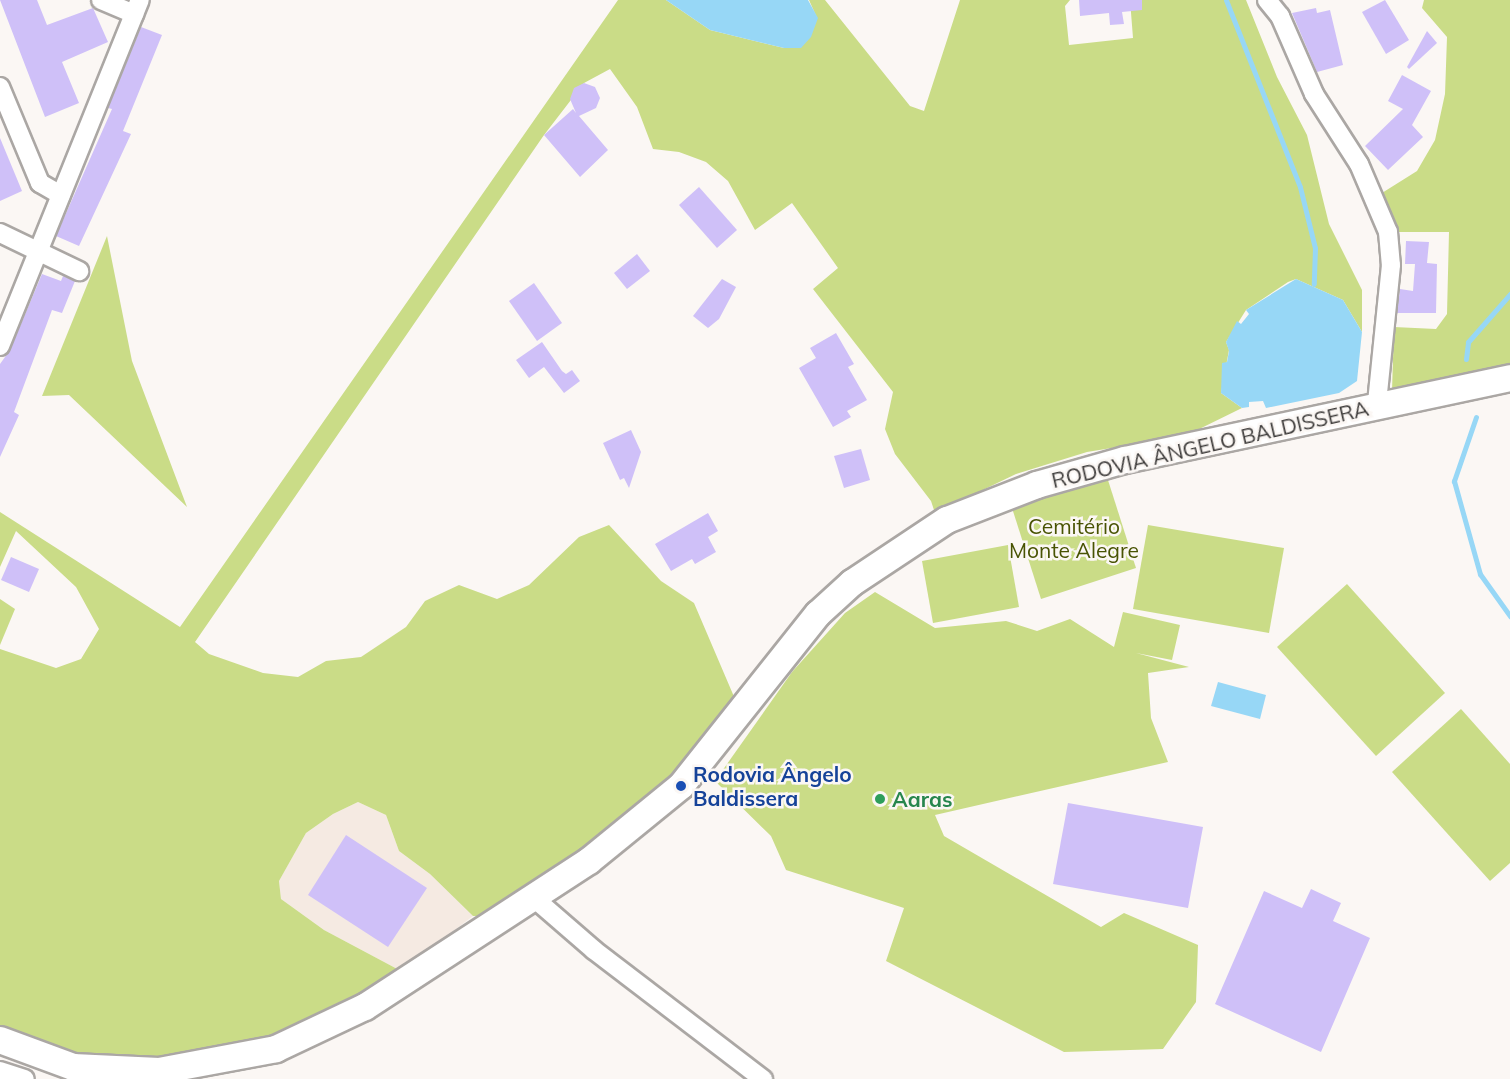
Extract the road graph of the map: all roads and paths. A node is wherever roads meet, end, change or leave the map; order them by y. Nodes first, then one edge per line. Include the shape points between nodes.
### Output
1 (101, 0) edge
2 (1267, 0) edge
3 (137, 7) edge
4 (0, 87) edge
5 (61, 195) junction
6 (0, 233) edge
7 (38, 252) junction
8 (79, 271) dead end
9 (0, 346) edge
10 (1510, 378) edge
11 (1377, 404) junction
12 (534, 898) junction
13 (0, 1040) edge
14 (0, 1071) edge
15 (25, 1079) edge
16 (763, 1079) edge

1 - 3 street
2 - 11 street via 1280,16 1314,94 1359,164 1388,232 1391,265
3 - 5 street
4 - 5 street via 40,183
5 - 7 street
6 - 7 street
7 - 8 street
7 - 9 street
10 - 11 street, RODOVIA ÂNGELO BALDISSERA
11 - 12 street, RODOVIA ÂNGELO BALDISSERA via 1075,473 1005,496 927,531 852,583 818,614 681,786 589,861
12 - 13 street, RODOVIA ÂNGELO BALDISSERA via 365,1007 276,1049 159,1071 74,1067
12 - 16 street via 594,950
14 - 15 street

